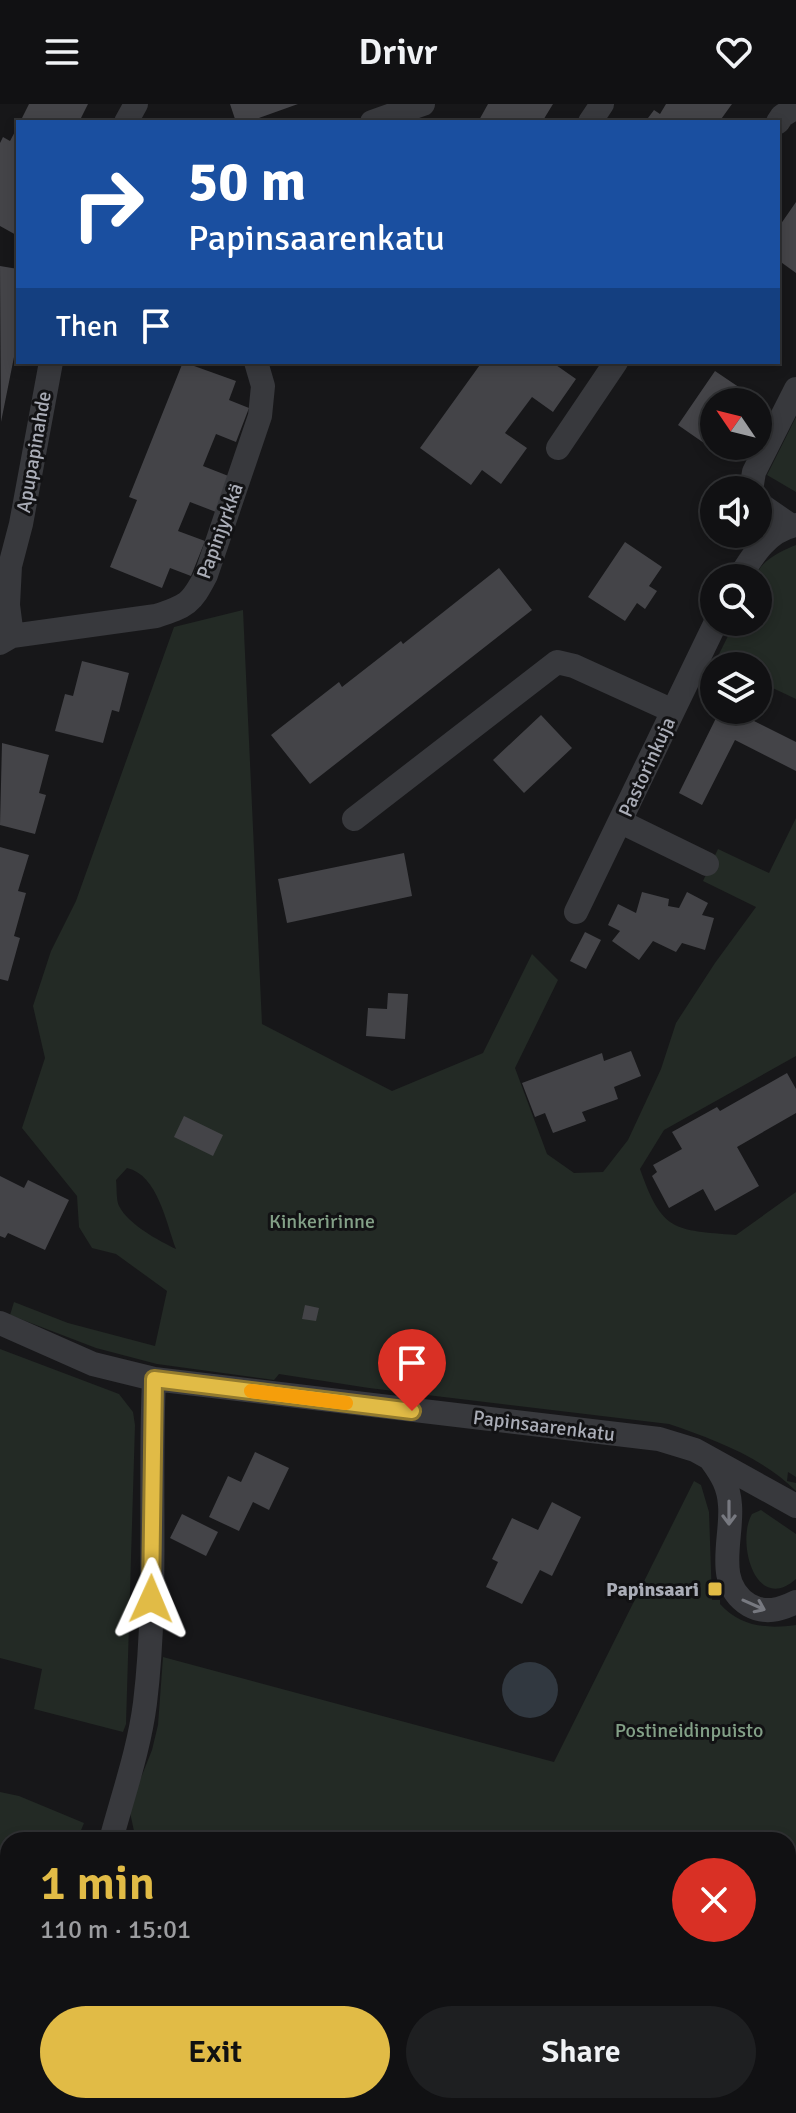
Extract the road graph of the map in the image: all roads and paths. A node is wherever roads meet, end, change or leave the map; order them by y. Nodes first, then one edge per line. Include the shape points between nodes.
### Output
1 (423, 104) edge
2 (796, 107) edge
3 (378, 120) edge
4 (780, 120) edge
5 (51, 364) edge
6 (257, 364) edge
7 (615, 364) edge
8 (796, 389) edge
9 (558, 448) dead end
10 (753, 476) edge
11 (772, 512) edge
12 (793, 525) edge
13 (747, 564) edge
14 (709, 636) edge
15 (6, 640) edge
16 (673, 711) junction
17 (354, 819) dead end
18 (621, 822) junction
19 (707, 864) dead end
20 (576, 912) dead end
21 (0, 1323) edge
22 (154, 1379) junction
23 (710, 1458) junction
24 (796, 1506) edge
25 (796, 1602) edge
26 (113, 1832) edge

1 - 3 street
2 - 4 street
5 - 15 street, Apupapinahde via 10,566
6 - 15 street, Papinjyrkkä via 263,386 260,416 194,599 156,616
7 - 9 street
8 - 10 street
11 - 12 street
12 - 13 street via 773,534
14 - 16 street, Pastorinkuja
16 - 17 street via 557,662
16 - 18 street, Pastorinkuja
18 - 19 street
18 - 20 street, Pastorinkuja
21 - 22 street, Papinsaarenkatu via 93,1364
22 - 23 street, Papinsaarenkatu via 659,1439
22 - 26 street via 150,1657 144,1708
23 - 24 street, Papinsaarenkatu
23 -> 25 street via 729,1496 727,1558 733,1590 752,1607 766,1611

